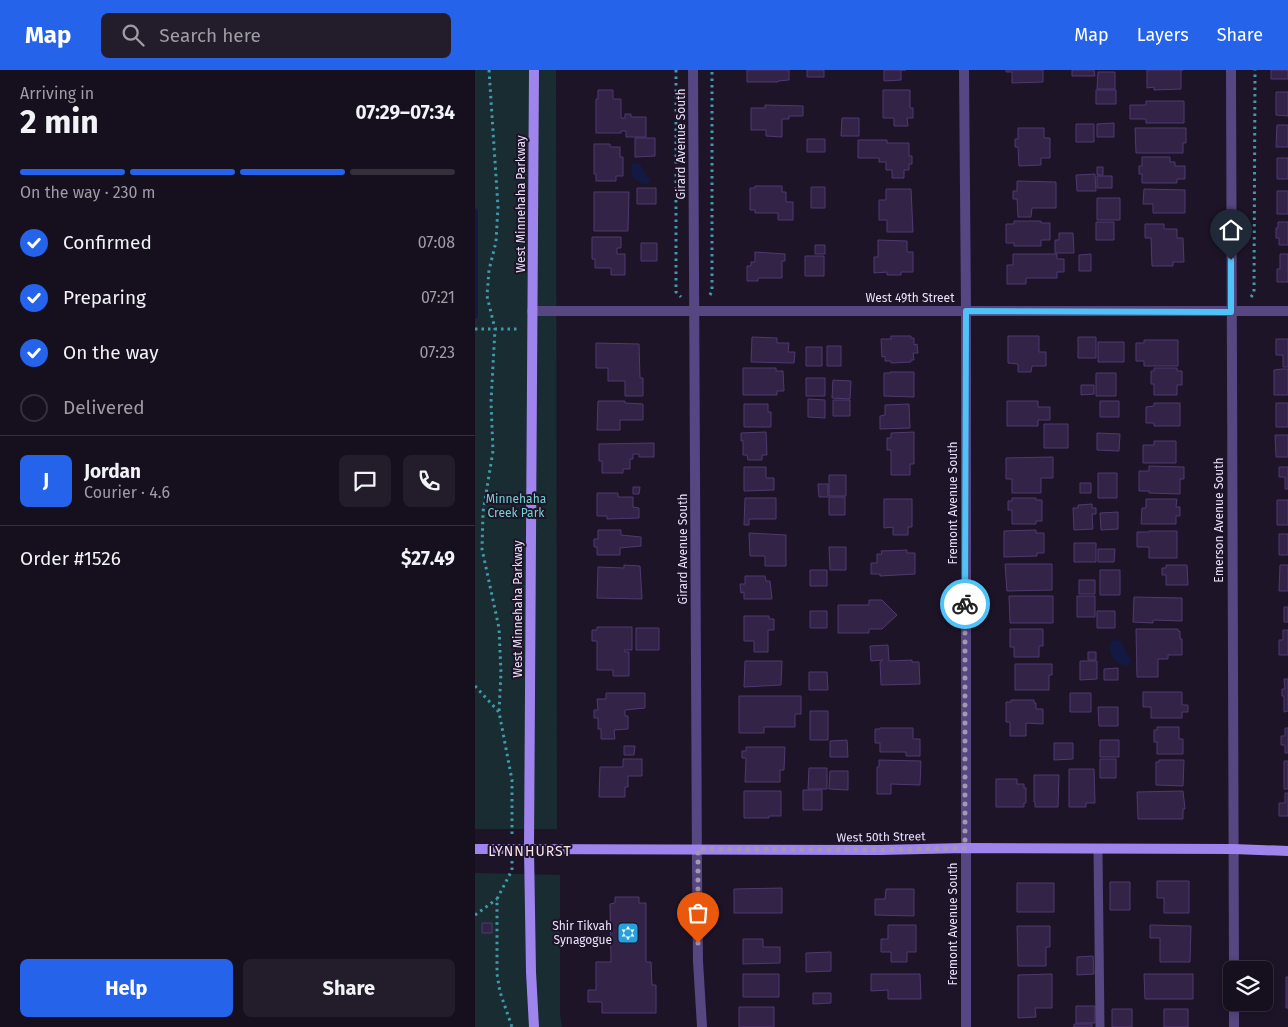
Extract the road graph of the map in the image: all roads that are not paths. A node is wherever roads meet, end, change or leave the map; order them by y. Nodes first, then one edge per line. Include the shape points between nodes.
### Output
1 (534, 70) edge
2 (693, 70) edge
3 (963, 70) edge
4 (1231, 70) edge
5 (693, 310) junction
6 (532, 311) junction
7 (966, 311) junction
8 (1231, 312) junction
9 (1288, 312) edge
10 (965, 848) junction
11 (475, 849) edge
12 (529, 849) junction
13 (698, 849) junction
14 (1098, 849) junction
15 (1233, 849) junction
16 (1288, 851) edge
17 (1234, 961) edge
18 (1234, 1011) edge
19 (534, 1027) edge
20 (702, 1027) edge
21 (966, 1027) edge
22 (1099, 1027) edge
23 (1234, 1027) edge

1 - 6 street, West Minnehaha Parkway
2 - 5 street, Girard Avenue South
3 - 7 street, Fremont Avenue South
4 - 8 street, Emerson Avenue South
5 - 6 street, West 49th Street
5 - 7 street, West 49th Street
5 - 13 street, Girard Avenue South
6 - 12 street, West Minnehaha Parkway
7 - 8 street, West 49th Street
7 - 10 street, Fremont Avenue South
8 - 9 street, West 49th Street
8 - 15 street, Emerson Avenue South
10 - 13 street, West 50th Street
10 - 14 street, West 50th Street
10 - 21 street, Fremont Avenue South
11 - 12 street, West 50th Street
12 - 13 street, West 50th Street
12 - 19 street, West Minnehaha Parkway
13 - 20 street, Girard Avenue South
14 - 15 street, West 50th Street
14 - 22 lane
15 - 16 street, West 50th Street
15 - 17 street, Emerson Avenue South
18 - 23 street

